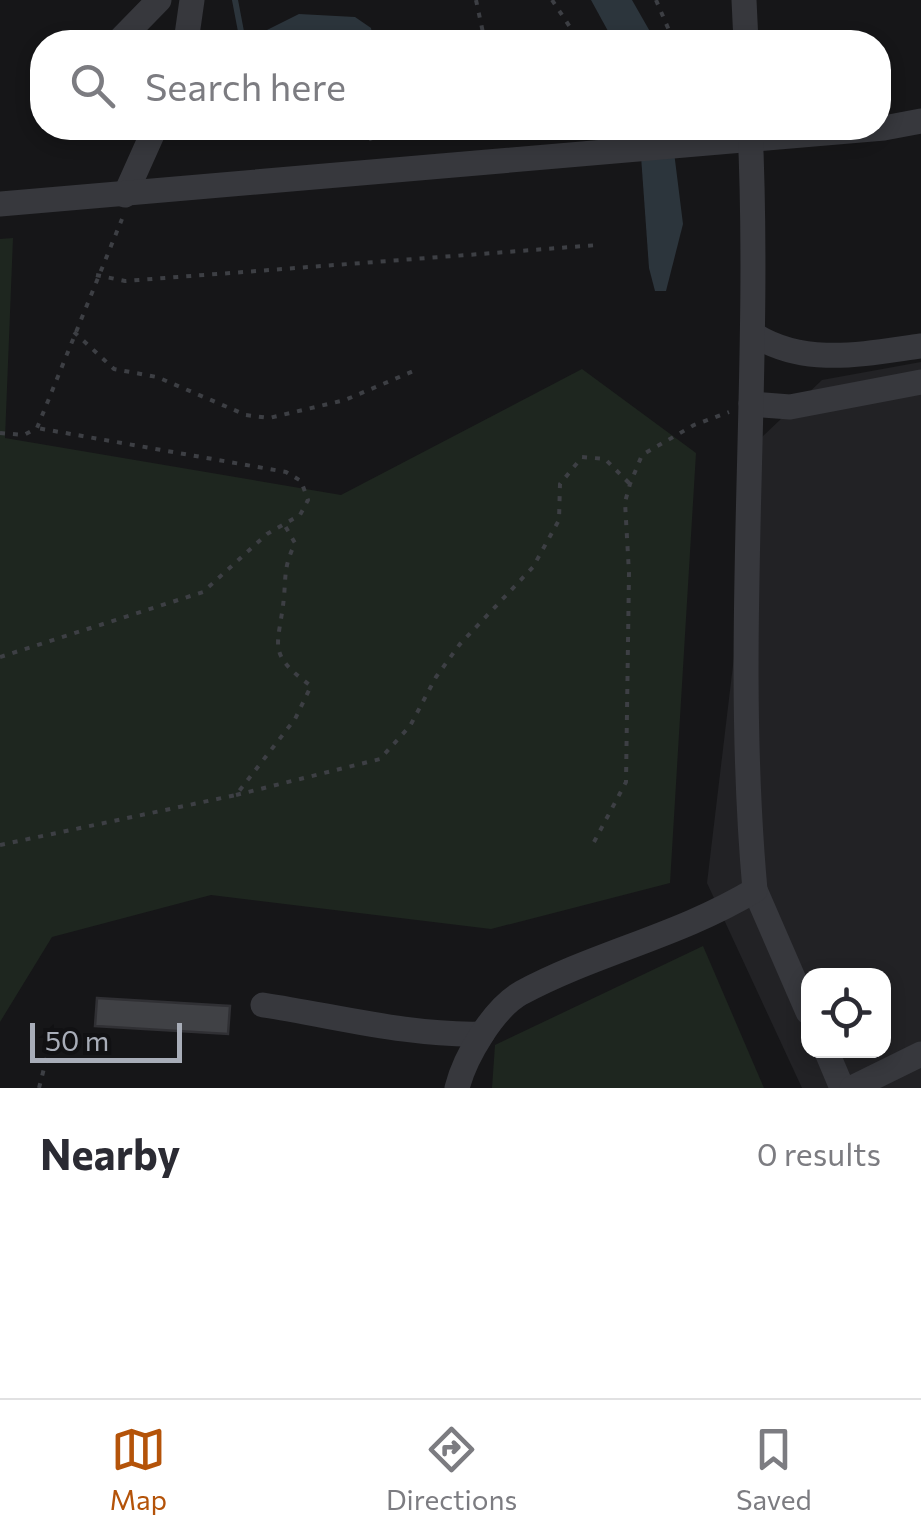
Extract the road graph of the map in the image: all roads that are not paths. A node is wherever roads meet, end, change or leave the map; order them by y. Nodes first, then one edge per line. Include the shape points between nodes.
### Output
1 (159, 0) edge
2 (192, 0) edge
3 (744, 0) edge
4 (130, 30) edge
5 (188, 30) edge
6 (745, 30) edge
7 (921, 120) edge
8 (891, 126) edge
9 (149, 140) edge
10 (708, 140) edge
11 (750, 140) edge
12 (125, 195) junction
13 (0, 204) edge
14 (753, 334) junction
15 (921, 346) edge
16 (921, 384) edge
17 (751, 404) junction
18 (754, 890) junction
19 (801, 996) edge
20 (264, 1005) dead end
21 (482, 1034) junction
22 (921, 1054) edge
23 (829, 1058) edge
24 (457, 1088) edge
25 (842, 1088) edge
26 (852, 1088) edge

1 - 4 street
2 - 5 street
3 - 6 street
7 - 8 street
9 - 12 street
10 - 12 street
11 - 14 street
12 - 13 street
14 - 15 street via 794,354
14 - 17 street
16 - 17 street via 790,407
17 - 18 street via 746,784
18 - 19 street
18 - 21 street via 714,916 518,995
20 - 21 street via 428,1036
21 - 24 street
22 - 26 street
23 - 25 street

